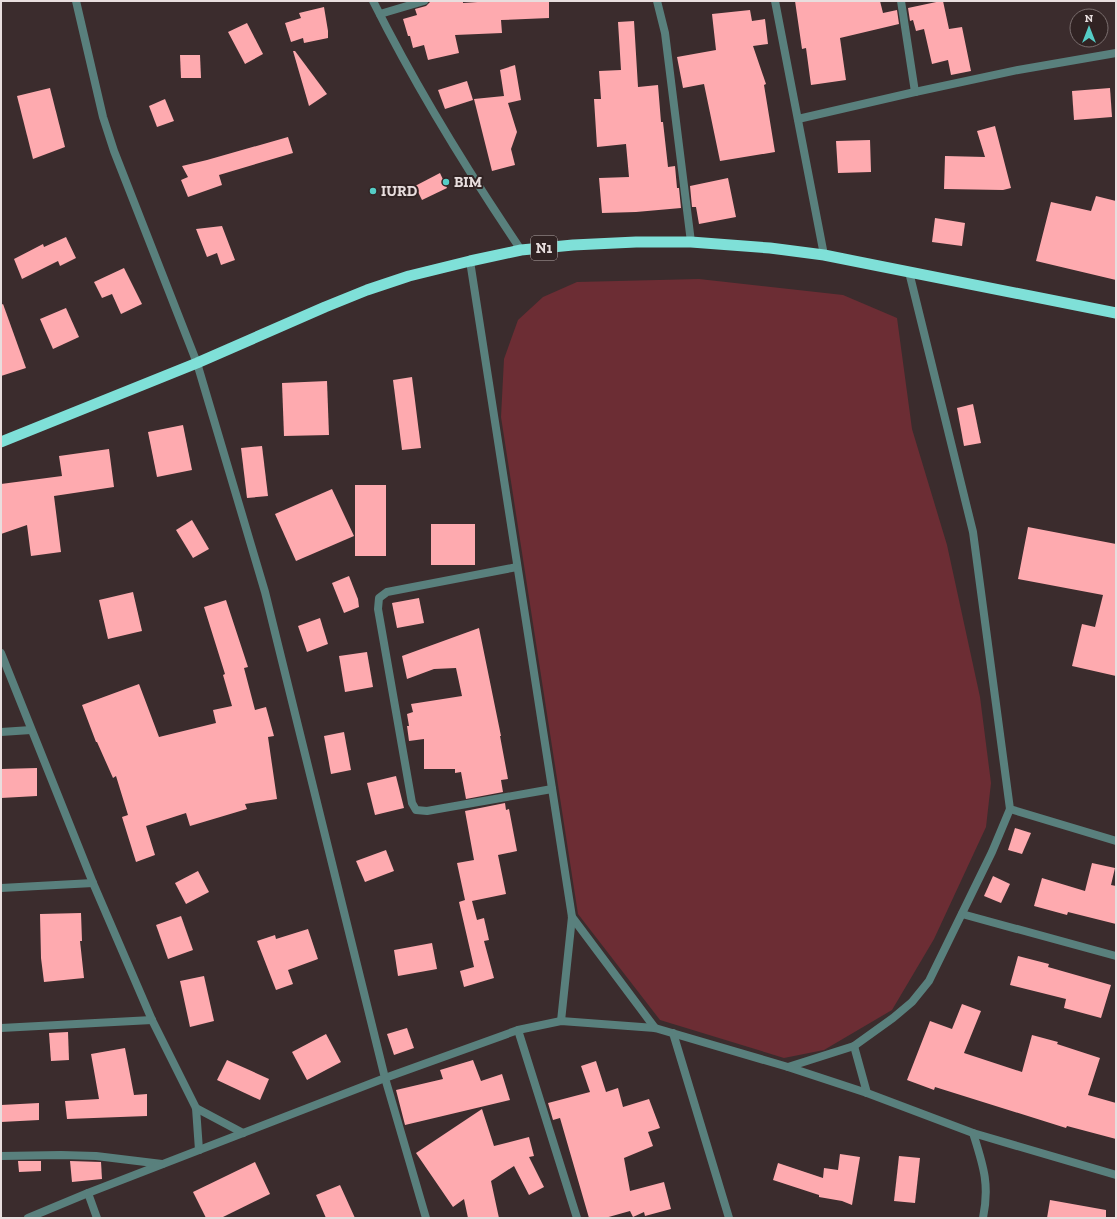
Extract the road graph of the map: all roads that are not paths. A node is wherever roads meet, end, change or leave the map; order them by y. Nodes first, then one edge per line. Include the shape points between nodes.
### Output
1 (76, 1) edge
2 (373, 1) edge
3 (424, 1) edge
4 (657, 1) edge
5 (775, 1) edge
6 (901, 1) edge
7 (380, 14) junction
8 (1116, 52) edge
9 (915, 92) junction
10 (798, 119) junction
11 (691, 242) junction
12 (520, 250) junction
13 (824, 255) junction
14 (470, 261) junction
15 (909, 272) junction
16 (1116, 313) edge
17 (197, 362) junction
18 (1, 442) edge
19 (517, 567) junction
20 (1, 652) edge
21 (31, 730) junction
22 (1, 732) edge
23 (552, 789) junction
24 (1010, 809) junction
25 (1116, 841) edge
26 (93, 883) junction
27 (1, 888) edge
28 (962, 914) junction
29 (572, 917) junction
30 (1116, 956) edge
31 (152, 1020) junction
32 (561, 1021) junction
33 (1, 1028) edge
34 (655, 1028) junction
35 (518, 1030) junction
36 (673, 1033) junction
37 (854, 1046) junction
38 (788, 1067) junction
39 (385, 1078) junction
40 (867, 1093) junction
41 (196, 1108) junction
42 (243, 1133) junction
43 (973, 1133) junction
44 (199, 1150) junction
45 (1, 1156) edge
46 (163, 1164) junction
47 (1116, 1174) edge
48 (88, 1193) junction
49 (28, 1218) edge
50 (97, 1218) edge
51 (426, 1218) edge
52 (577, 1218) edge
53 (728, 1218) edge
54 (983, 1218) edge

1 - 17 street via 103,117 114,151
2 - 7 street
3 - 7 street
4 - 11 street via 665,33
5 - 10 street
6 - 9 street
7 - 12 street via 435,115
8 - 9 street
9 - 10 street
10 - 13 street
11 - 12 highway, N1 via 636,242
11 - 13 highway, N1
12 - 14 highway, N1
13 - 15 highway, N1
14 - 17 highway, N1 via 409,276 367,290 324,306
14 - 19 street
15 - 16 highway, N1
15 - 24 street via 973,532
17 - 18 highway, N1
17 - 39 street via 266,592
19 - 23 street
19 - 23 street via 387,592 379,598 378,609 412,803 416,810 427,811
20 - 21 street
21 - 22 street
21 - 26 street
23 - 29 street
24 - 25 street
24 - 28 street
26 - 27 street
26 - 31 street
28 - 30 street
28 - 37 street via 929,981 912,1002
29 - 32 street
29 - 34 street
31 - 33 street
31 - 41 street
32 - 34 street
32 - 35 street
34 - 36 street
35 - 39 street
35 - 52 street
36 - 38 street
36 - 53 street
37 - 38 street
37 - 40 street
38 - 40 street
39 - 42 street
39 - 51 street
40 - 43 street
41 - 42 street
41 - 44 street
42 - 44 street
43 - 47 street
43 - 54 street via 984,1167 987,1189
44 - 46 street
45 - 46 street via 96,1156
46 - 48 street
48 - 49 street
48 - 50 street

